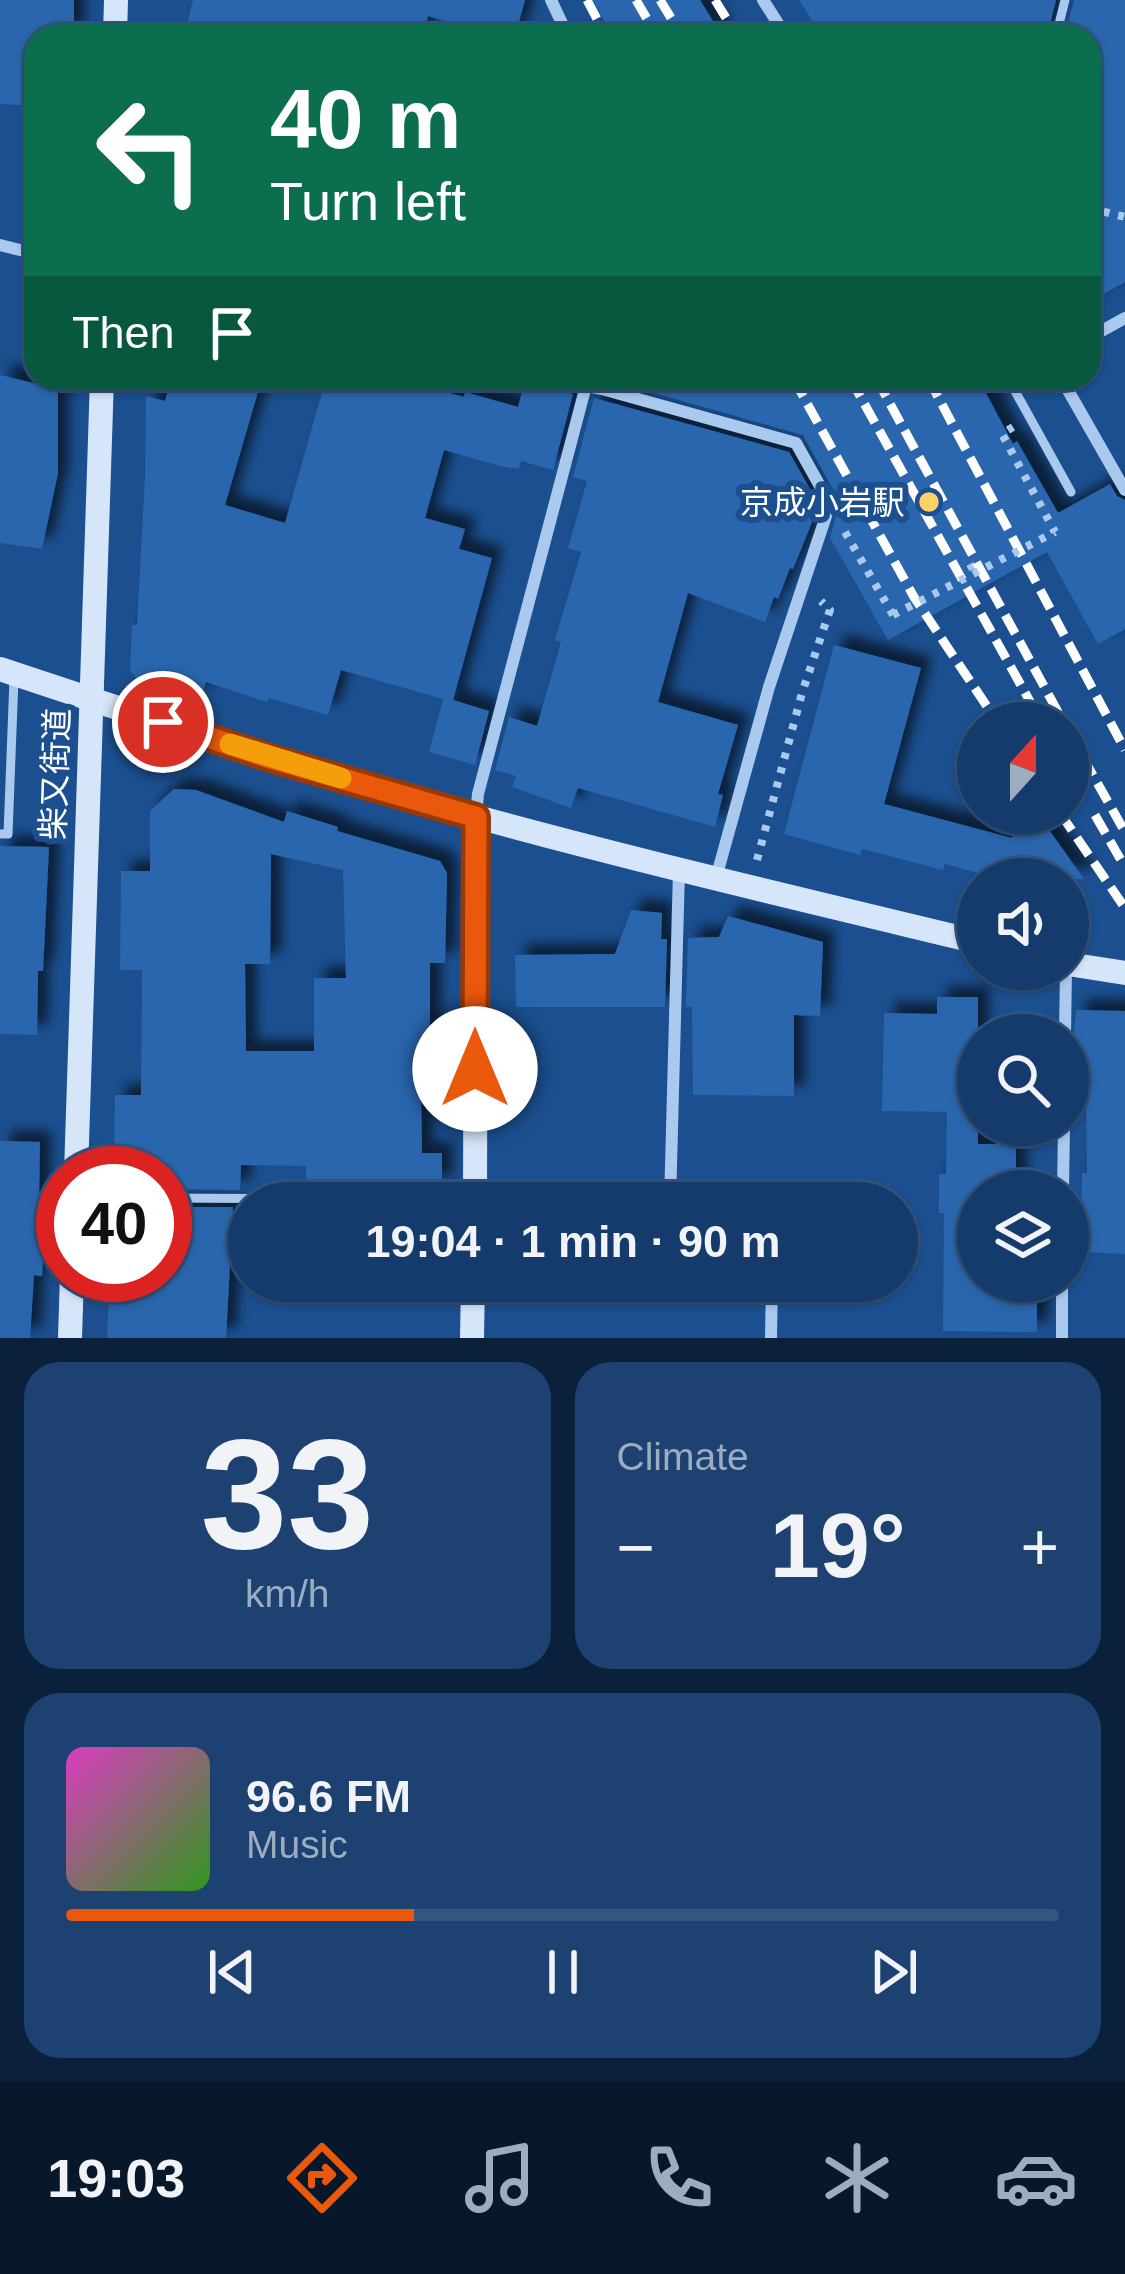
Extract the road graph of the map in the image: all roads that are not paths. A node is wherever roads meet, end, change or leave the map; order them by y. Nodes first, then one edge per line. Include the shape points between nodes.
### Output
1 (102, 390) edge
2 (584, 390) edge
3 (606, 390) edge
4 (1015, 390) edge
5 (1068, 390) edge
6 (1125, 490) edge
7 (1071, 492) dead end
8 (7, 671) edge
9 (91, 698) junction
10 (476, 817) junction
11 (0, 834) edge
12 (679, 870) junction
13 (716, 879) junction
14 (957, 938) edge
15 (1089, 969) edge
16 (1125, 973) edge
17 (77, 1146) edge
18 (475, 1182) edge
19 (671, 1182) edge
20 (192, 1198) edge
21 (228, 1199) edge
22 (71, 1302) edge
23 (473, 1302) edge
24 (772, 1302) edge
25 (1062, 1302) edge
26 (70, 1338) edge
27 (472, 1338) edge
28 (771, 1338) edge
29 (1062, 1338) edge

1 - 9 street, 柴又街道
2 - 10 street
3 - 13 street via 796,443 830,504
4 - 7 lane
5 - 6 street
8 - 9 street
8 - 11 lane via 8,834
9 - 10 street
9 - 17 street, 柴又街道
10 - 12 street
10 - 18 street
12 - 13 street
12 - 19 street
13 - 14 street
15 - 16 street
20 - 21 lane
22 - 26 street
23 - 27 street
24 - 28 street
25 - 29 street

